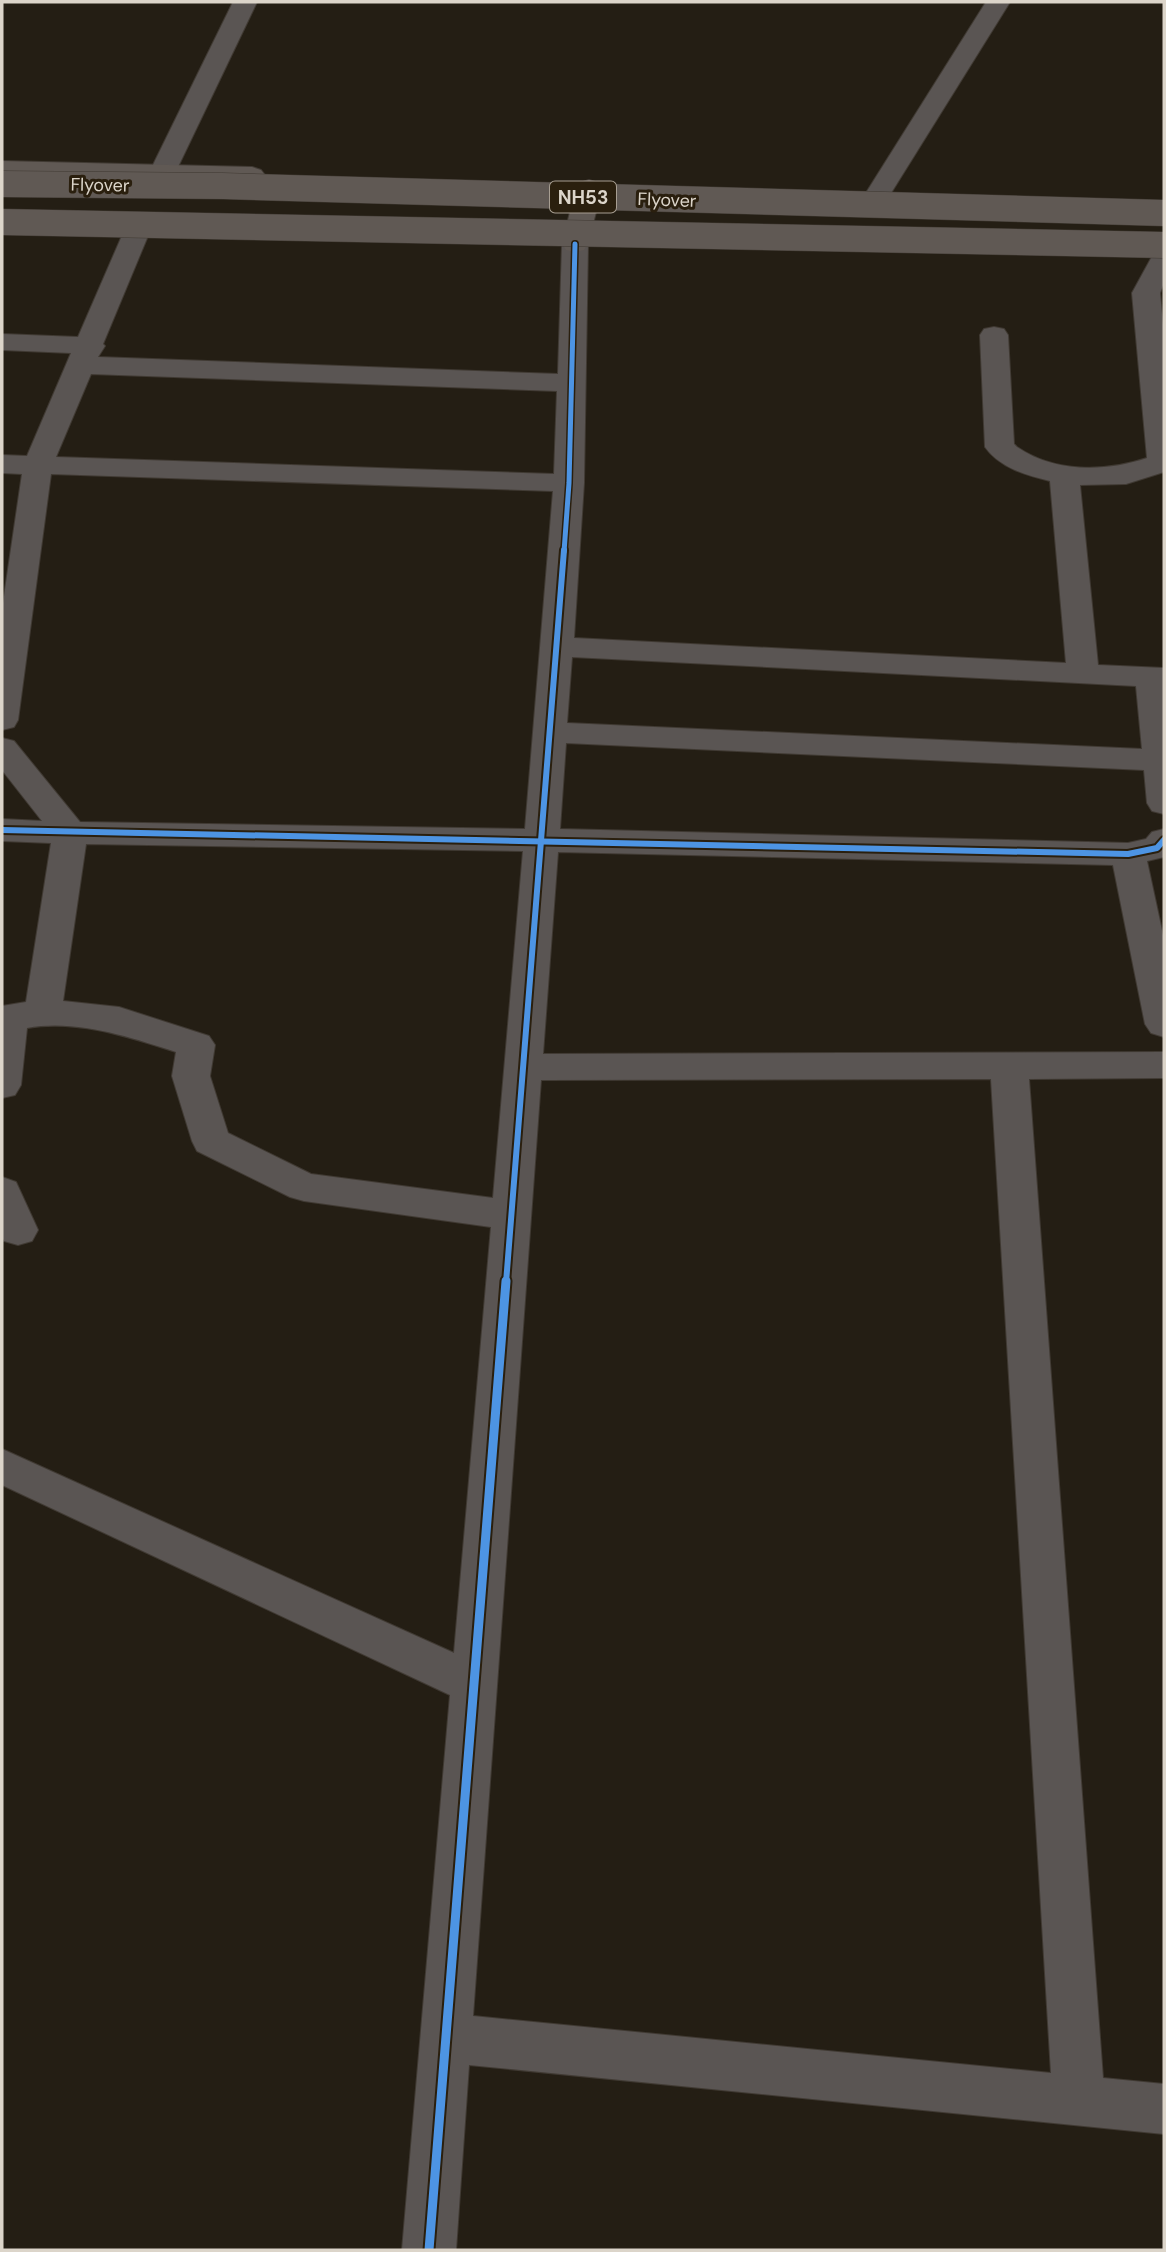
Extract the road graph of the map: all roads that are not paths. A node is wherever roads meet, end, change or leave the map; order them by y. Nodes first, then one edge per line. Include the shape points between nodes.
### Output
1 (245, 2) edge
2 (998, 2) edge
3 (2, 169) edge
4 (163, 171) junction
5 (2, 184) edge
6 (589, 188) junction
7 (877, 196) junction
8 (1164, 204) edge
9 (1164, 213) edge
10 (2, 222) edge
11 (2, 229) edge
12 (137, 231) junction
13 (575, 244) junction
14 (1164, 248) edge
15 (1164, 257) edge
16 (994, 335) dead end
17 (2, 342) edge
18 (86, 355) junction
19 (572, 383) junction
20 (2, 464) edge
21 (38, 465) junction
22 (1064, 476) junction
23 (569, 484) junction
24 (557, 647) junction
25 (1083, 673) junction
26 (1158, 678) edge
27 (2, 720) edge
28 (551, 732) junction
29 (2, 748) edge
30 (1160, 760) junction
31 (1164, 803) edge
32 (2, 830) edge
33 (70, 833) junction
34 (541, 840) junction
35 (1164, 840) edge
36 (1128, 854) junction
37 (18, 1016) edge
38 (1164, 1024) edge
39 (1009, 1064) junction
40 (1164, 1065) edge
41 (523, 1067) junction
42 (2, 1085) edge
43 (2, 1192) edge
44 (511, 1215) junction
45 (18, 1230) dead end
46 (2, 1466) edge
47 (474, 1684) junction
48 (445, 2038) junction
49 (1079, 2101) junction
50 (1164, 2109) edge
51 (429, 2250) edge

1 - 4 street
2 - 7 street
3 - 4 highway, NH53
4 - 6 highway, NH53
5 - 9 highway, Flyover / NH53, bridge via 223,186
6 - 7 highway, NH53
6 - 13 highway
7 - 8 highway, NH53
10 - 14 highway, Flyover / NH53, bridge
11 - 12 highway, NH53
12 - 13 highway, NH53
12 - 18 street
13 - 14 highway, NH53 via 980,254
13 - 19 street
15 - 22 street via 1146,293 1163,455 1158,464 1126,475
16 - 22 street via 1000,447 1012,459
17 - 18 street
18 - 19 street
18 - 21 street
19 - 23 street
20 - 21 street
21 - 23 street
21 - 27 street
22 - 25 street
23 - 24 street
24 - 25 street
24 - 28 street
25 - 26 street
26 - 30 street
28 - 30 street
28 - 34 street
29 - 33 street
30 - 31 street
32 - 33 street
33 - 34 street
33 - 37 street
34 - 36 street
34 - 41 street
35 - 36 street via 1157,848
36 - 38 street
37 - 42 street
37 - 44 street via 119,1020 196,1045 191,1076 211,1141 304,1187
39 - 40 street
39 - 41 street
39 - 49 street
41 - 44 street
43 - 45 street
44 - 47 street
46 - 47 street
47 - 48 street
48 - 49 street
48 - 51 street
49 - 50 street

